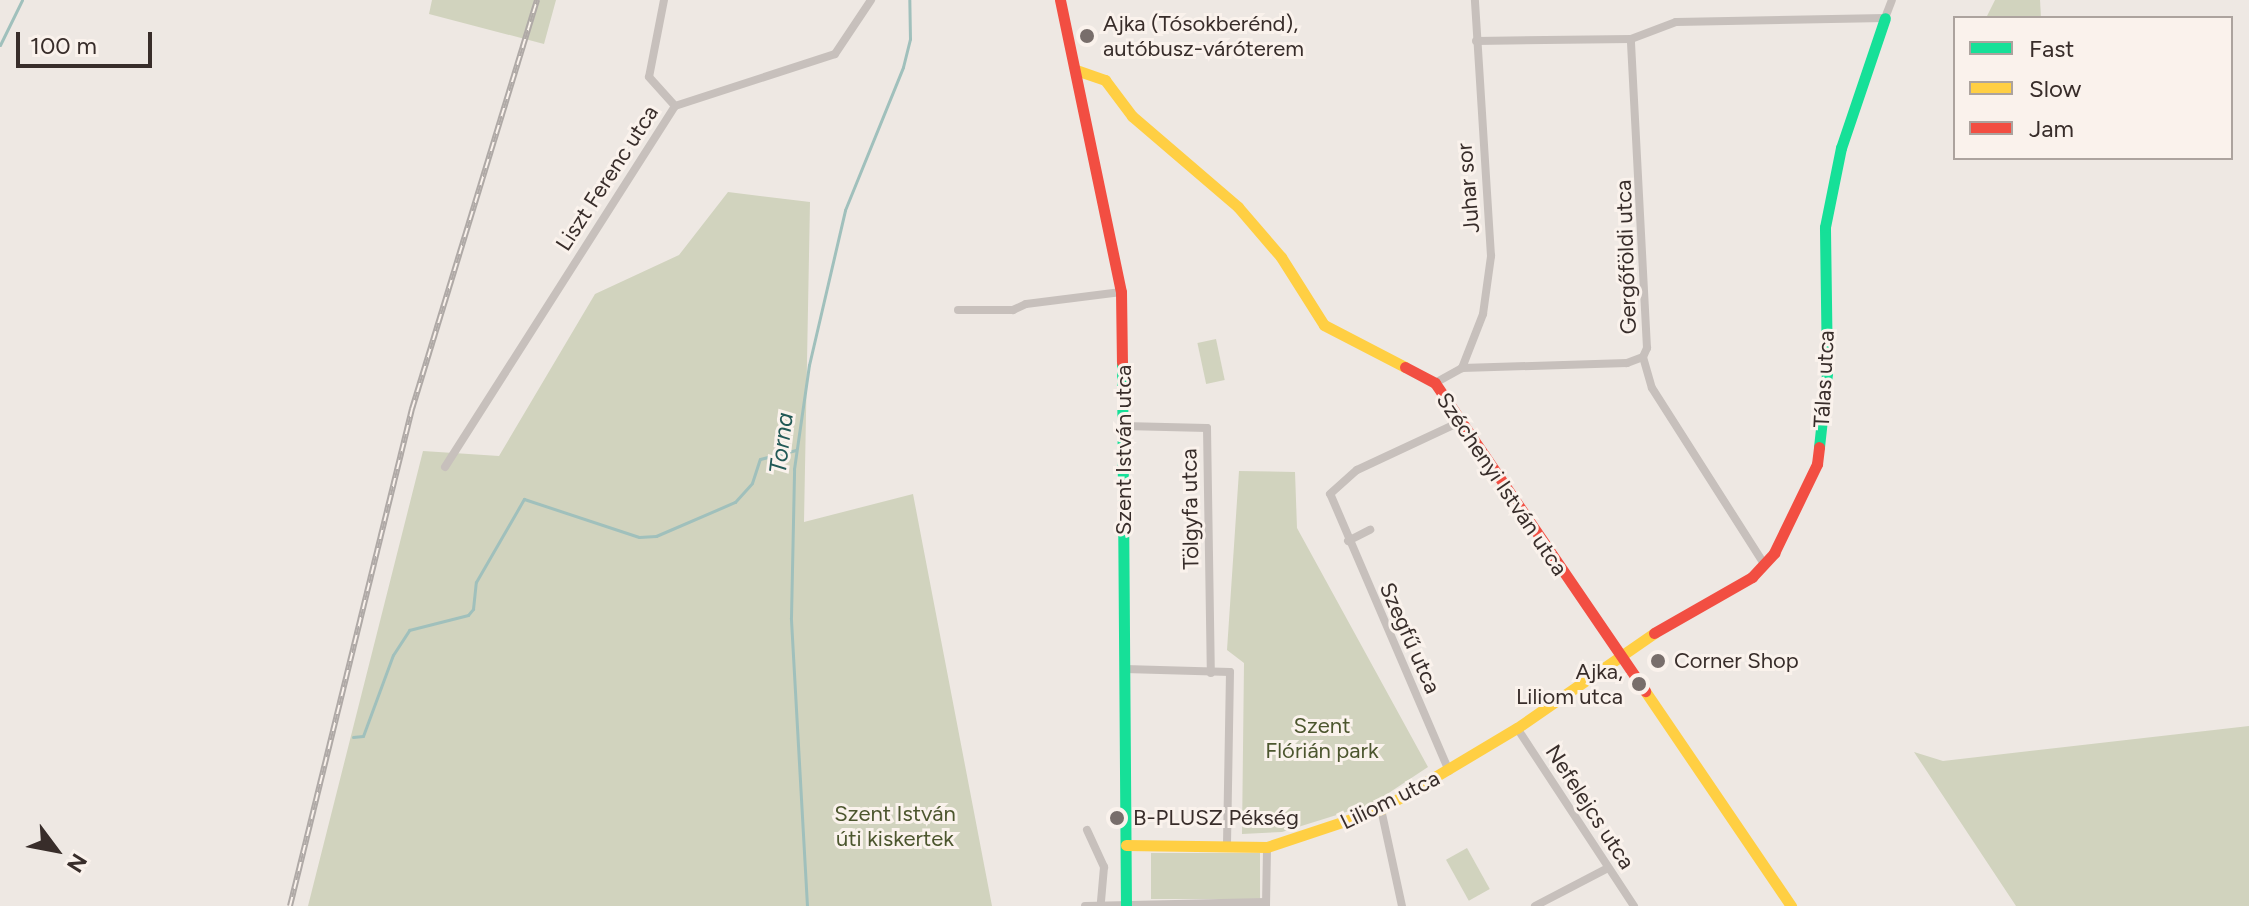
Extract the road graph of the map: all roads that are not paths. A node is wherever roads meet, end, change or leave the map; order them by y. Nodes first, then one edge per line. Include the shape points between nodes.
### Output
1 (664, 0) edge
2 (871, 0) edge
3 (1060, 0) edge
4 (1475, 0) edge
5 (1892, 0) edge
6 (1885, 18) junction
7 (1631, 39) junction
8 (1476, 41) junction
9 (1076, 70) junction
10 (675, 106) junction
11 (1121, 292) junction
12 (958, 310) dead end
13 (1643, 357) junction
14 (1462, 368) junction
15 (1435, 383) junction
16 (1462, 421) junction
17 (1124, 426) junction
18 (445, 467) dead end
19 (1370, 530) dead end
20 (1348, 541) junction
21 (1764, 564) junction
22 (1619, 653) junction
23 (1125, 669) junction
24 (1211, 673) junction
25 (1517, 728) junction
26 (1449, 771) junction
27 (1381, 809) junction
28 (1087, 830) dead end
29 (1126, 845) junction
30 (1227, 846) junction
31 (1267, 847) junction
32 (1608, 868) junction
33 (1101, 902) junction
34 (1126, 904) edge
35 (1266, 904) edge
36 (1085, 906) edge
37 (1402, 906) edge
38 (1535, 906) edge
39 (1634, 906) edge
40 (1791, 906) edge

1 - 10 street via 649,77
2 - 10 street, Liszt Ferenc utca via 835,54
3 - 9 street, Szent István utca
4 - 8 street, Juhar sor
5 - 6 street
6 - 7 street via 1676,22
6 - 21 street, Tálas utca via 1841,148 1825,227 1827,373 1817,464 1800,507
7 - 8 street
7 - 13 street, Gergőföldi utca via 1648,326
8 - 14 street, Juhar sor via 1491,256 1483,314
9 - 11 street, Szent István utca
9 - 15 street, Széchenyi István utca via 1105,80 1132,116 1238,207 1281,257 1324,325
10 - 18 street, Liszt Ferenc utca
11 - 12 street via 1013,310
11 - 17 street, Szent István utca
13 - 14 street, Gergőföldi utca via 1627,363
13 - 21 street via 1652,388
14 - 15 street, Gergőföldi utca
15 - 16 street, Széchenyi István utca
16 - 20 street, Szegfű utca via 1332,487 1331,502
16 - 22 street, Széchenyi István utca
17 - 23 street, Szent István utca
17 - 24 street, Tölgyfa utca via 1207,428
19 - 20 street
20 - 26 street, Szegfű utca
21 - 22 street, Tálas utca via 1752,577
22 - 25 street, Liliom utca via 1614,662
22 - 40 street, Széchenyi István utca
23 - 24 street
23 - 29 street, Szent István utca
24 - 30 street via 1230,672
25 - 26 street, Liliom utca
25 - 32 street, Nefelejcs utca
26 - 27 street, Liliom utca
27 - 31 street, Liliom utca
27 - 37 street
28 - 33 street via 1104,867
29 - 30 street, Liliom utca
29 - 34 street, Szent István utca
30 - 31 street, Liliom utca
31 - 35 street
32 - 38 street
32 - 39 street, Nefelejcs utca
33 - 34 street
33 - 36 street
34 - 35 street

